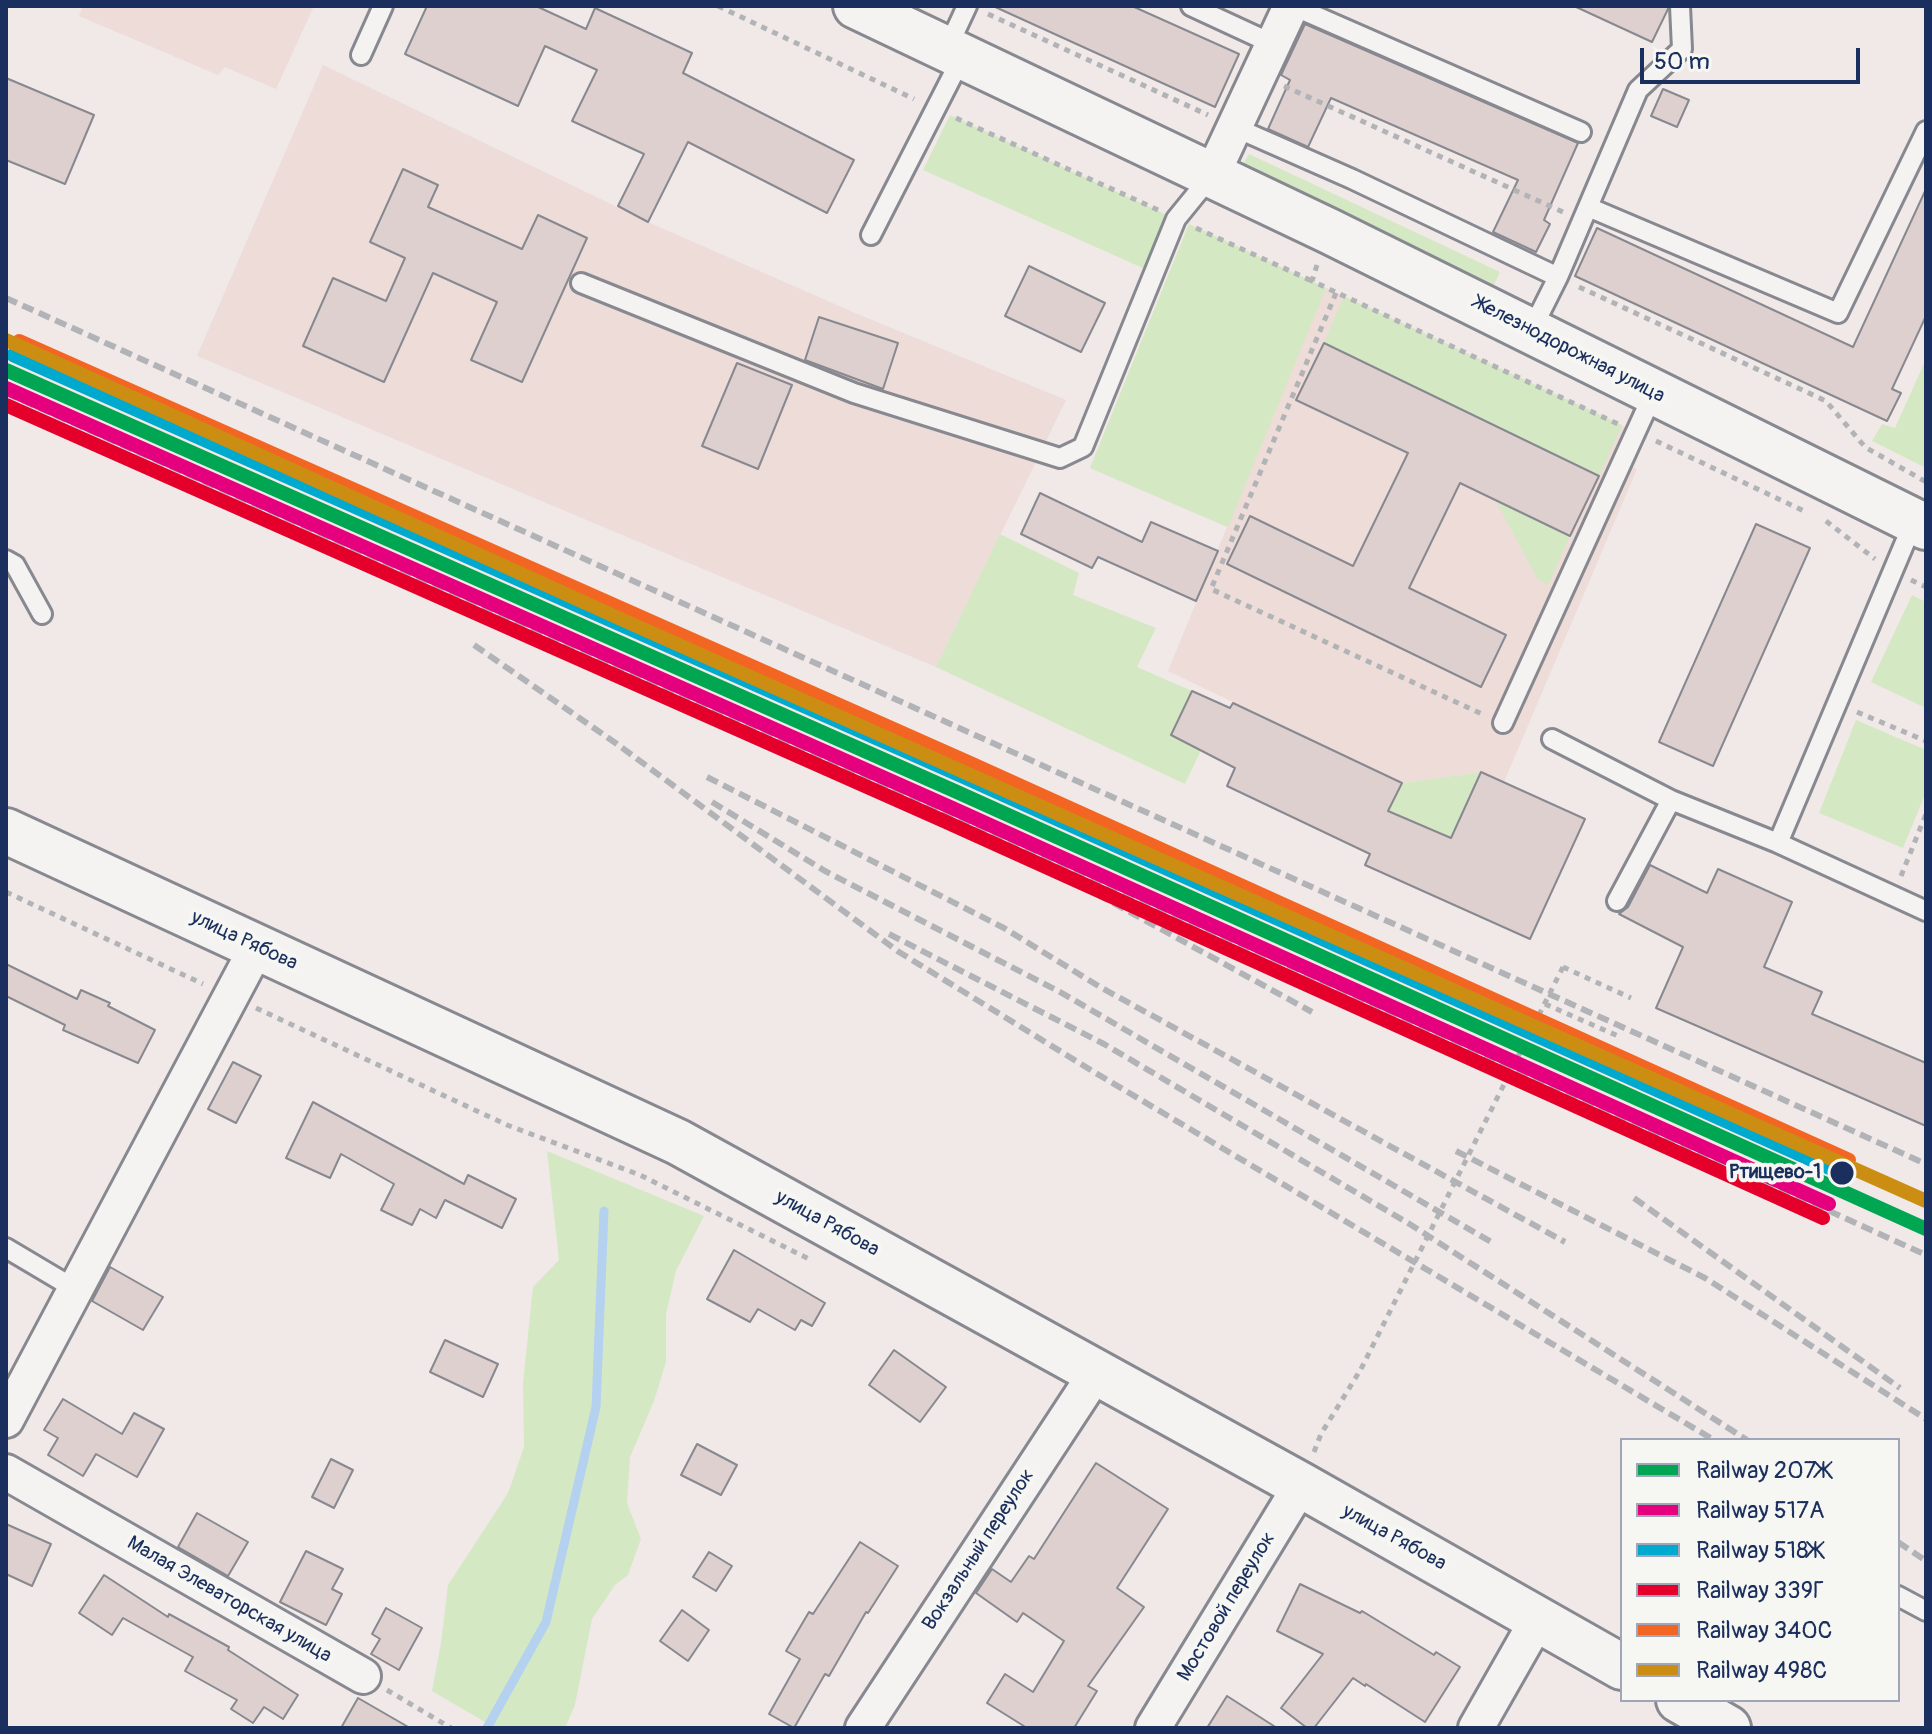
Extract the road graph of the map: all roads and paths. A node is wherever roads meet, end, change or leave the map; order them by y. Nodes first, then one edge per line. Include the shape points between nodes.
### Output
1 (383, 6) edge
2 (718, 6) edge
3 (856, 6) edge
4 (1191, 6) edge
5 (1292, 6) edge
6 (1680, 6) edge
7 (975, 9) edge
8 (1273, 44) junction
9 (954, 53) junction
10 (361, 55) dead end
11 (1258, 75) junction
12 (936, 108) junction
13 (1234, 127) junction
14 (1926, 131) edge
15 (1581, 132) dead end
16 (1212, 175) junction
17 (1585, 214) junction
18 (1176, 219) junction
19 (1329, 231) junction
20 (871, 235) dead end
21 (1558, 277) junction
22 (1312, 281) junction
23 (581, 283) dead end
24 (1336, 292) junction
25 (1531, 331) junction
26 (1654, 392) junction
27 (1636, 432) junction
28 (1922, 510) edge
29 (6, 560) edge
30 (1893, 572) junction
31 (1926, 587) edge
32 (42, 614) dead end
33 (1837, 703) junction
34 (1503, 723) joint
35 (1552, 739) dead end
36 (1926, 741) edge
37 (1671, 800) junction
38 (1926, 814) edge
39 (6, 831) edge
40 (1778, 843) junction
41 (6, 892) edge
42 (1893, 896) junction
43 (1617, 901) dead end
44 (1926, 911) edge
45 (257, 947) junction
46 (230, 996) junction
47 (1631, 998) dead end
48 (1545, 1004) junction
49 (1618, 1036) dead end
50 (6, 1248) edge
51 (822, 1266) dead end
52 (75, 1289) junction
53 (1096, 1373) junction
54 (6, 1420) edge
55 (6, 1472) edge
56 (1301, 1485) junction
57 (1900, 1597) edge
58 (1926, 1611) edge
59 (1538, 1619) junction
60 (1620, 1666) edge
61 (363, 1676) joint
62 (1682, 1702) edge
63 (451, 1728) edge
64 (863, 1728) edge
65 (1153, 1728) edge
66 (1476, 1728) edge
67 (1728, 1728) edge

1 - 10 lane
2 - 12 path
3 - 9 street, Железнодорожная улица
4 - 8 lane
5 - 8 street
5 - 15 lane
6 - 17 lane via 1682,49 1638,90
7 - 9 lane
7 - 13 path
8 - 11 street
9 - 12 lane
9 - 16 street, Железнодорожная улица
11 - 13 street
11 - 17 path
12 - 18 path
12 - 20 lane
13 - 16 street
13 - 21 lane
14 - 17 lane via 1838,313
16 - 18 lane
16 - 19 street, Железнодорожная улица
17 - 21 lane
18 - 22 path
18 - 23 lane via 1083,447 1060,458 854,393
19 - 22 path
19 - 25 street, Железнодорожная улица
21 - 25 lane
21 - 28 path via 1826,401
22 - 24 path
24 - 27 path
24 - 34 path via 1211,589
25 - 26 street, Железнодорожная улица
26 - 27 lane
26 - 28 street, Железнодорожная улица
27 - 30 path via 1828,522
27 - 34 lane
28 - 30 lane
29 - 32 lane via 15,565
30 - 31 path
30 - 33 lane
33 - 36 path
33 - 40 lane
35 - 37 lane
37 - 40 lane
37 - 43 lane
38 - 42 path
39 - 45 street, улица Рябова
40 - 42 lane
41 - 46 path
42 - 44 lane
45 - 46 street
45 - 53 street, улица Рябова via 678,1142
46 - 51 path via 507,1125 640,1175
46 - 52 street
47 - 48 path, bridge via 1563,967
48 - 49 path
48 - 56 path, bridge via 1361,1369 1321,1434
50 - 52 lane
52 - 54 street
53 - 56 street, улица Рябова
53 - 64 street, Вокзальный переулок
55 - 61 street, Малая Элеваторская улица
56 - 59 street, улица Рябова
56 - 65 street, Мостовой переулок
57 - 58 lane
59 - 60 street, улица Рябова
59 - 66 street
61 - 63 path
62 - 67 street

